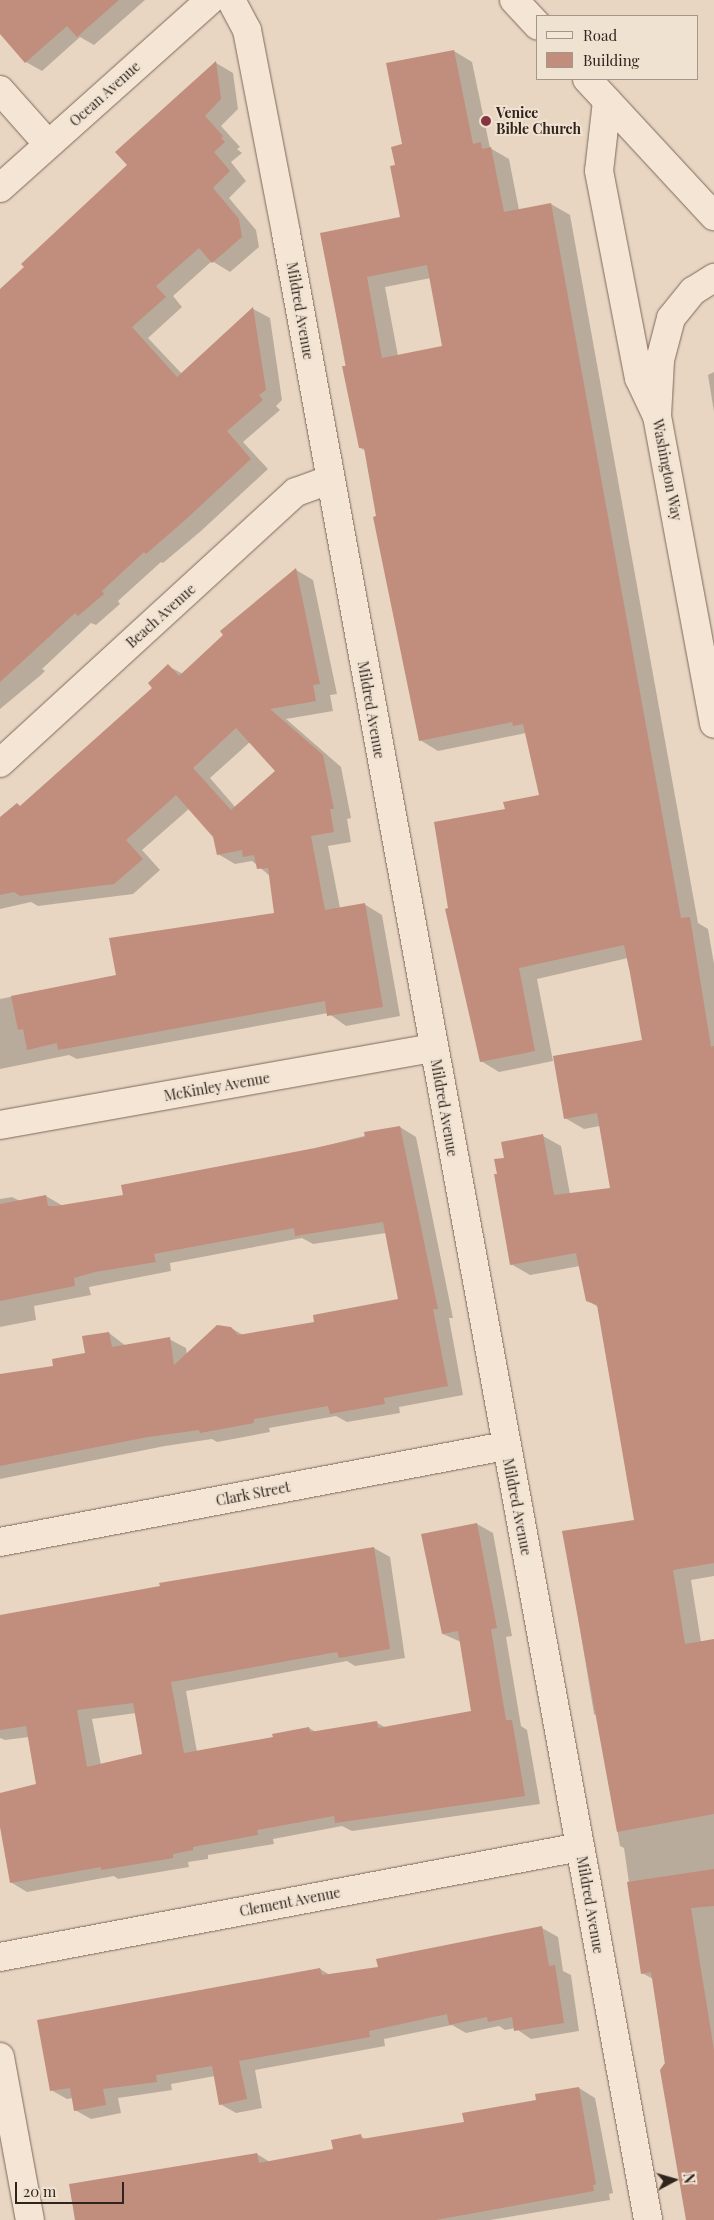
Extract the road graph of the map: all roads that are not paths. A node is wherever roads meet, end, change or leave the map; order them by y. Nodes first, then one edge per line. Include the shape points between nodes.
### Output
1 (210, 0) edge
2 (231, 0) edge
3 (514, 0) edge
4 (536, 24) edge
5 (588, 80) edge
6 (0, 90) edge
7 (607, 101) junction
8 (48, 144) junction
9 (0, 188) edge
10 (714, 216) edge
11 (714, 278) edge
12 (657, 416) junction
13 (329, 480) junction
14 (714, 724) edge
15 (0, 763) edge
16 (434, 1048) junction
17 (0, 1125) edge
18 (506, 1446) junction
19 (0, 1542) edge
20 (580, 1847) junction
21 (0, 1957) edge
22 (0, 2057) edge
23 (30, 2220) edge
24 (648, 2220) edge

1 - 8 street, Ocean Avenue
2 - 13 street, Mildred Avenue via 247,30
3 - 4 street
5 - 7 street
6 - 8 street
7 - 10 street
7 - 12 street, Washington Way via 599,171 639,378
8 - 9 street, Ocean Avenue
11 - 12 street via 693,291 671,318 660,360
12 - 14 street, Washington Way
13 - 15 street, Beach Avenue via 296,492
13 - 16 street, Mildred Avenue
16 - 17 street, McKinley Avenue
16 - 18 street, Mildred Avenue
18 - 19 street, Clark Street
18 - 20 street, Mildred Avenue
20 - 21 street, Clement Avenue
20 - 24 street, Mildred Avenue
22 - 23 street

